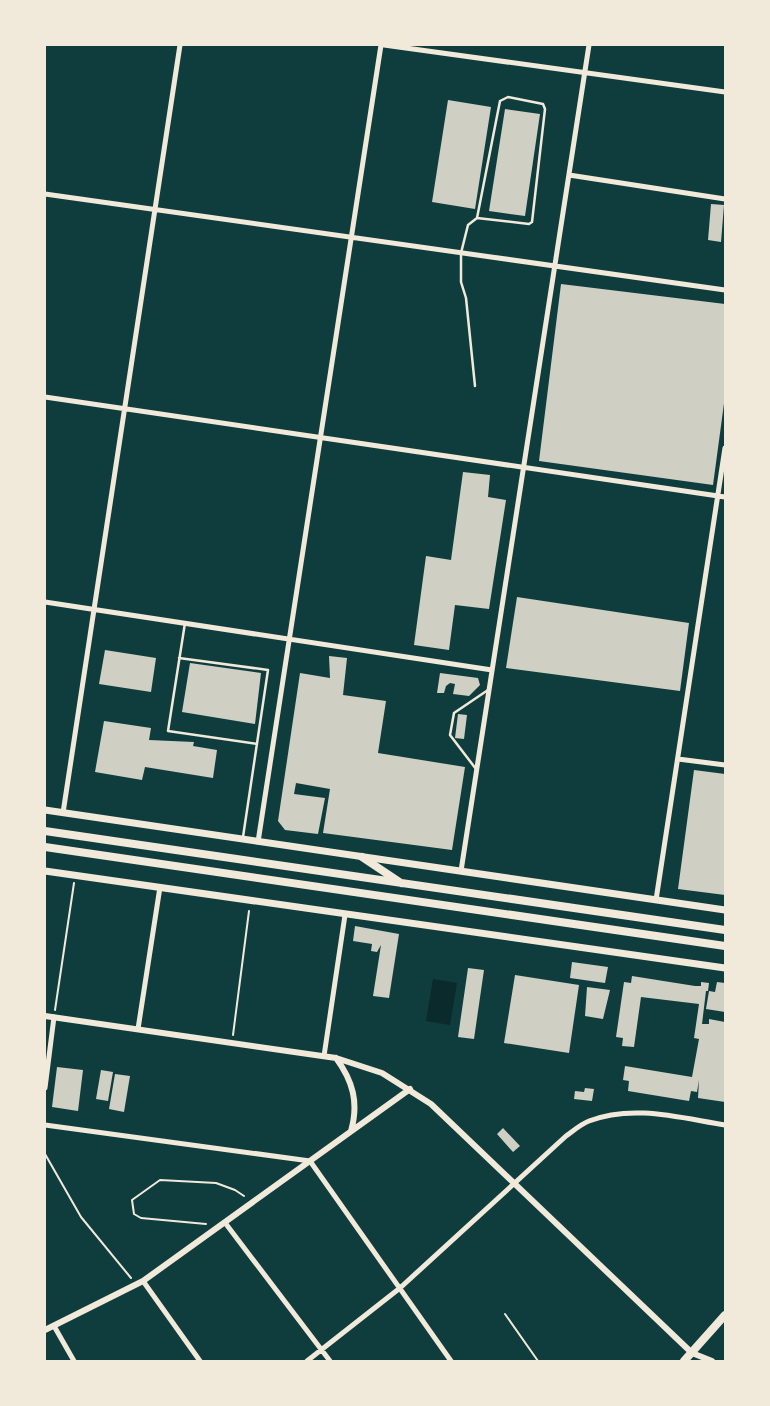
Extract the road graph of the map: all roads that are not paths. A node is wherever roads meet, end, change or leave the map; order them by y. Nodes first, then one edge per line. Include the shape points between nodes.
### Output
1 (180, 45) edge
2 (383, 45) edge
3 (589, 45) edge
4 (585, 73) junction
5 (725, 92) edge
6 (569, 175) junction
7 (45, 194) edge
8 (725, 199) edge
9 (156, 209) junction
10 (477, 218) junction
11 (351, 237) junction
12 (461, 253) junction
13 (555, 266) junction
14 (725, 290) edge
15 (476, 386) dead end
16 (45, 398) edge
17 (124, 409) junction
18 (320, 438) junction
19 (725, 448) edge
20 (524, 468) junction
21 (718, 496) junction
22 (725, 497) edge
23 (45, 602) edge
24 (93, 610) junction
25 (185, 624) junction
26 (289, 639) junction
27 (179, 658) junction
28 (492, 670) junction
29 (490, 689) junction
30 (257, 744) junction
31 (678, 758) junction
32 (725, 765) edge
33 (477, 771) junction
34 (45, 810) edge
35 (63, 813) junction
36 (45, 831) edge
37 (242, 839) junction
38 (258, 842) junction
39 (45, 846) edge
40 (362, 857) junction
41 (45, 871) edge
42 (461, 871) junction
43 (402, 884) junction
44 (160, 887) junction
45 (656, 900) junction
46 (725, 910) edge
47 (345, 915) junction
48 (725, 930) edge
49 (725, 946) edge
50 (725, 968) edge
51 (45, 1016) edge
52 (54, 1017) junction
53 (138, 1029) junction
54 (324, 1056) junction
55 (336, 1058) junction
56 (45, 1088) edge
57 (410, 1089) junction
58 (45, 1125) edge
59 (725, 1125) edge
60 (351, 1131) junction
61 (310, 1161) junction
62 (513, 1184) junction
63 (226, 1224) junction
64 (140, 1283) junction
65 (400, 1288) junction
66 (725, 1315) edge
67 (54, 1326) junction
68 (45, 1330) edge
69 (322, 1350) junction
70 (692, 1353) junction
71 (74, 1361) edge
72 (200, 1361) edge
73 (307, 1361) edge
74 (330, 1361) edge
75 (451, 1361) edge
76 (684, 1361) edge
77 (712, 1361) edge

1 - 9 street
2 - 4 street
2 - 11 street
3 - 4 street
4 - 5 street
4 - 6 street
6 - 8 street
6 - 13 street
7 - 9 street
9 - 11 street
9 - 17 street
10 - 10 lane via 500,101 508,97 544,104 532,222
10 - 12 lane via 468,225
11 - 12 street
11 - 18 street
12 - 13 street
12 - 15 lane via 461,282 466,298
13 - 14 street
13 - 20 street
16 - 17 street
17 - 18 street
17 - 24 street
18 - 20 street
18 - 26 street
19 - 21 street
20 - 21 street
20 - 28 street
21 - 22 street
21 - 31 street
23 - 24 street
24 - 25 street
24 - 35 street
25 - 26 street
25 - 27 lane
26 - 28 street
26 - 38 street
27 - 30 lane via 168,731
27 - 30 lane via 268,670
28 - 29 street
29 - 33 street
29 - 33 lane via 454,713 450,735
30 - 37 lane
31 - 32 street
31 - 45 street
33 - 42 street
34 - 35 main road
35 - 37 main road
36 - 43 main road
37 - 38 main road
38 - 40 main road
39 - 49 main road
40 - 42 main road
40 - 43 main road
41 - 44 main road
42 - 45 main road
43 - 48 main road
44 - 47 main road
44 - 53 street
45 - 46 main road
47 - 50 main road
47 - 54 street
51 - 52 street
52 - 53 street
52 - 56 street
53 - 54 street
54 - 55 street
55 - 57 street via 382,1073
55 - 60 street via 354,1093
57 - 60 street
57 - 62 street via 450,1121
58 - 61 street
59 - 62 street via 638,1112 610,1115 587,1122 566,1136
60 - 61 street
61 - 63 street
61 - 65 street
62 - 65 street
62 - 70 street
63 - 64 street
63 - 69 street
64 - 67 street
64 - 72 street
65 - 69 street
65 - 75 street
66 - 70 main road
67 - 68 street
67 - 71 street
69 - 73 street
69 - 74 street
70 - 76 main road
70 - 77 street

